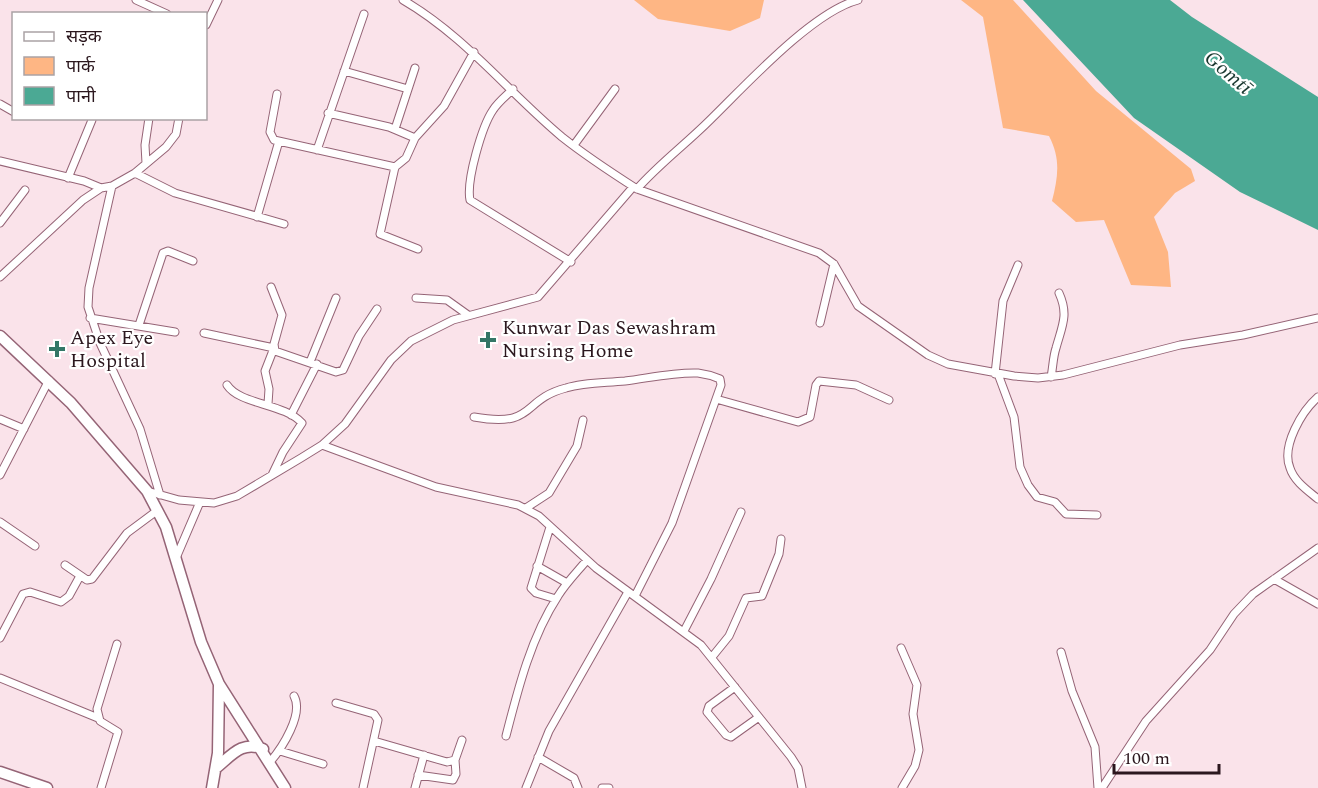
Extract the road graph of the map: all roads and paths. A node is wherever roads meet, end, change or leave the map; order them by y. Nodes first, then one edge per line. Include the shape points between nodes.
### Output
1 (136, 0) edge
2 (218, 0) edge
3 (403, 0) edge
4 (858, 0) edge
5 (163, 12) edge
6 (364, 14) dead end
7 (207, 23) edge
8 (474, 52) junction
9 (415, 68) dead end
10 (344, 71) junction
11 (408, 89) junction
12 (513, 89) junction
13 (615, 89) dead end
14 (277, 94) dead end
15 (328, 114) junction
16 (92, 120) dead end
17 (149, 120) edge
18 (178, 120) edge
19 (395, 129) junction
20 (415, 138) junction
21 (279, 141) junction
22 (574, 145) junction
23 (317, 150) junction
24 (0, 161) edge
25 (146, 163) junction
26 (395, 167) junction
27 (135, 173) junction
28 (68, 178) junction
29 (112, 186) junction
30 (101, 188) junction
31 (635, 188) junction
32 (25, 190) dead end
33 (257, 216) junction
34 (0, 223) edge
35 (284, 224) dead end
36 (418, 249) dead end
37 (193, 261) dead end
38 (571, 262) junction
39 (834, 264) junction
40 (1018, 265) dead end
41 (0, 277) edge
42 (271, 287) dead end
43 (1059, 293) dead end
44 (336, 298) dead end
45 (416, 298) dead end
46 (377, 309) dead end
47 (468, 315) junction
48 (90, 318) junction
49 (1318, 318) edge
50 (820, 323) dead end
51 (140, 325) junction
52 (175, 332) dead end
53 (204, 333) dead end
54 (0, 336) edge
55 (274, 348) junction
56 (314, 363) junction
57 (997, 374) junction
58 (1051, 377) junction
59 (49, 381) junction
60 (227, 385) dead end
61 (1318, 397) edge
62 (716, 399) junction
63 (889, 400) dead end
64 (268, 404) junction
65 (291, 415) junction
66 (474, 417) dead end
67 (0, 419) edge
68 (583, 420) dead end
69 (24, 429) junction
70 (322, 445) junction
71 (0, 475) edge
72 (273, 475) junction
73 (147, 491) junction
74 (160, 495) junction
75 (1318, 499) edge
76 (200, 502) junction
77 (526, 508) junction
78 (158, 510) junction
79 (741, 512) dead end
80 (1097, 515) dead end
81 (0, 522) edge
82 (550, 527) junction
83 (781, 539) dead end
84 (35, 546) dead end
85 (1318, 548) edge
86 (587, 560) junction
87 (175, 561) junction
88 (64, 565) dead end
89 (537, 566) junction
90 (80, 576) junction
91 (1274, 579) junction
92 (567, 583) junction
93 (632, 594) junction
94 (556, 599) junction
95 (1318, 604) edge
96 (684, 631) junction
97 (0, 638) edge
98 (117, 644) dead end
99 (901, 648) dead end
100 (1061, 652) dead end
101 (712, 657) junction
102 (0, 678) edge
103 (219, 684) junction
104 (735, 687) junction
105 (294, 696) dead end
106 (336, 704) dead end
107 (759, 717) junction
108 (98, 718) junction
109 (506, 736) dead end
110 (462, 740) dead end
111 (375, 741) junction
112 (263, 749) junction
113 (280, 751) junction
114 (424, 755) junction
115 (538, 757) junction
116 (455, 760) junction
117 (270, 762) junction
118 (323, 764) dead end
119 (216, 768) junction
120 (0, 772) edge
121 (418, 775) junction
122 (435, 778) junction
123 (46, 788) edge
124 (101, 788) edge
125 (213, 788) edge
126 (285, 788) edge
127 (363, 788) edge
128 (415, 788) edge
129 (432, 788) edge
130 (526, 788) edge
131 (578, 788) edge
132 (602, 788) edge
133 (609, 788) edge
134 (802, 788) edge
135 (902, 788) edge
136 (1100, 788) edge

1 - 5 street
2 - 7 street
3 - 8 street
4 - 31 street via 819,21 760,70
6 - 10 street
8 - 12 street
8 - 20 street via 444,106
9 - 11 street
10 - 11 street
10 - 15 street
11 - 19 street
12 - 22 street
12 - 38 street via 486,123 470,200
13 - 22 street
14 - 21 street via 270,132
15 - 19 street
15 - 23 street
16 - 28 street
17 - 25 street
18 - 25 street via 173,141
19 - 20 street
20 - 26 street via 406,159
21 - 23 street
21 - 33 street
22 - 31 street
23 - 26 street
24 - 28 street
25 - 27 street
26 - 36 street via 380,234
27 - 29 street
27 - 33 street via 175,193
28 - 30 street
29 - 30 street
29 - 48 street via 88,288
30 - 41 street
31 - 38 street via 604,217
31 - 39 street via 819,253
32 - 34 street
33 - 35 street
37 - 51 street via 168,251 163,253
38 - 47 street via 545,291 530,301
39 - 50 street
39 - 57 street via 858,306 928,355 948,364
40 - 57 street via 1003,301
42 - 55 street via 282,315
43 - 58 street via 1066,318
44 - 56 street
45 - 47 street via 447,300
46 - 56 street via 341,371
47 - 70 street via 424,333 400,350 345,424
48 - 51 street
48 - 74 street via 140,429
49 - 58 street
51 - 52 street
53 - 55 street
54 - 59 main road
55 - 56 street
55 - 64 street via 265,371
56 - 65 street
57 - 58 street
57 - 80 street via 1014,417 1020,467 1032,492 1042,500 1055,502 1066,514
59 - 69 street
59 - 73 main road
60 - 64 street via 237,395
61 - 75 street via 1297,427 1288,460 1294,477
62 - 63 street via 798,422 810,417 819,381 856,385
62 - 66 street via 720,379 685,374 565,388 511,420
62 - 93 street via 672,523
64 - 65 street
65 - 72 street via 302,425
67 - 69 street
68 - 77 street via 577,446 549,493
69 - 71 street
70 - 72 street
70 - 77 street via 435,487
72 - 76 street via 225,500
73 - 74 street
73 - 78 main road
74 - 76 street
76 - 87 street
77 - 82 street
78 - 87 main road
78 - 90 street via 127,533 94,577 87,580
79 - 96 street
81 - 84 street
82 - 86 street
82 - 89 street
83 - 101 street via 762,596 746,598 729,636
85 - 91 street
86 - 92 street
86 - 93 street
87 - 103 main road
88 - 90 street
89 - 92 street
89 - 94 street via 532,591
90 - 97 street via 62,602 30,592 22,594
91 - 95 street
91 - 136 street via 1234,614 1210,650 1146,721
92 - 94 street
93 - 96 street
93 - 115 street via 549,731
94 - 109 street via 524,673
96 - 101 street
98 - 108 street via 98,703
99 - 135 street via 917,684 913,714 919,745 915,766
100 - 136 street via 1095,747
101 - 104 street
102 - 108 street
103 - 112 main road
103 - 119 main road
104 - 107 street
104 - 107 street via 709,706 708,712 726,735 731,736
105 - 113 street via 297,706
106 - 111 street via 374,714 378,725
107 - 134 street via 798,768
108 - 124 street via 118,732
110 - 116 street
111 - 114 street
111 - 127 street
112 - 117 main road
112 - 119 main road via 243,746
113 - 117 street
113 - 118 street
114 - 116 street via 447,762
114 - 121 street
115 - 130 street
115 - 131 street via 574,778
116 - 122 street via 457,771 453,780
117 - 126 main road
119 - 125 main road
120 - 123 main road
121 - 122 street
121 - 128 street
122 - 129 street
132 - 133 street

